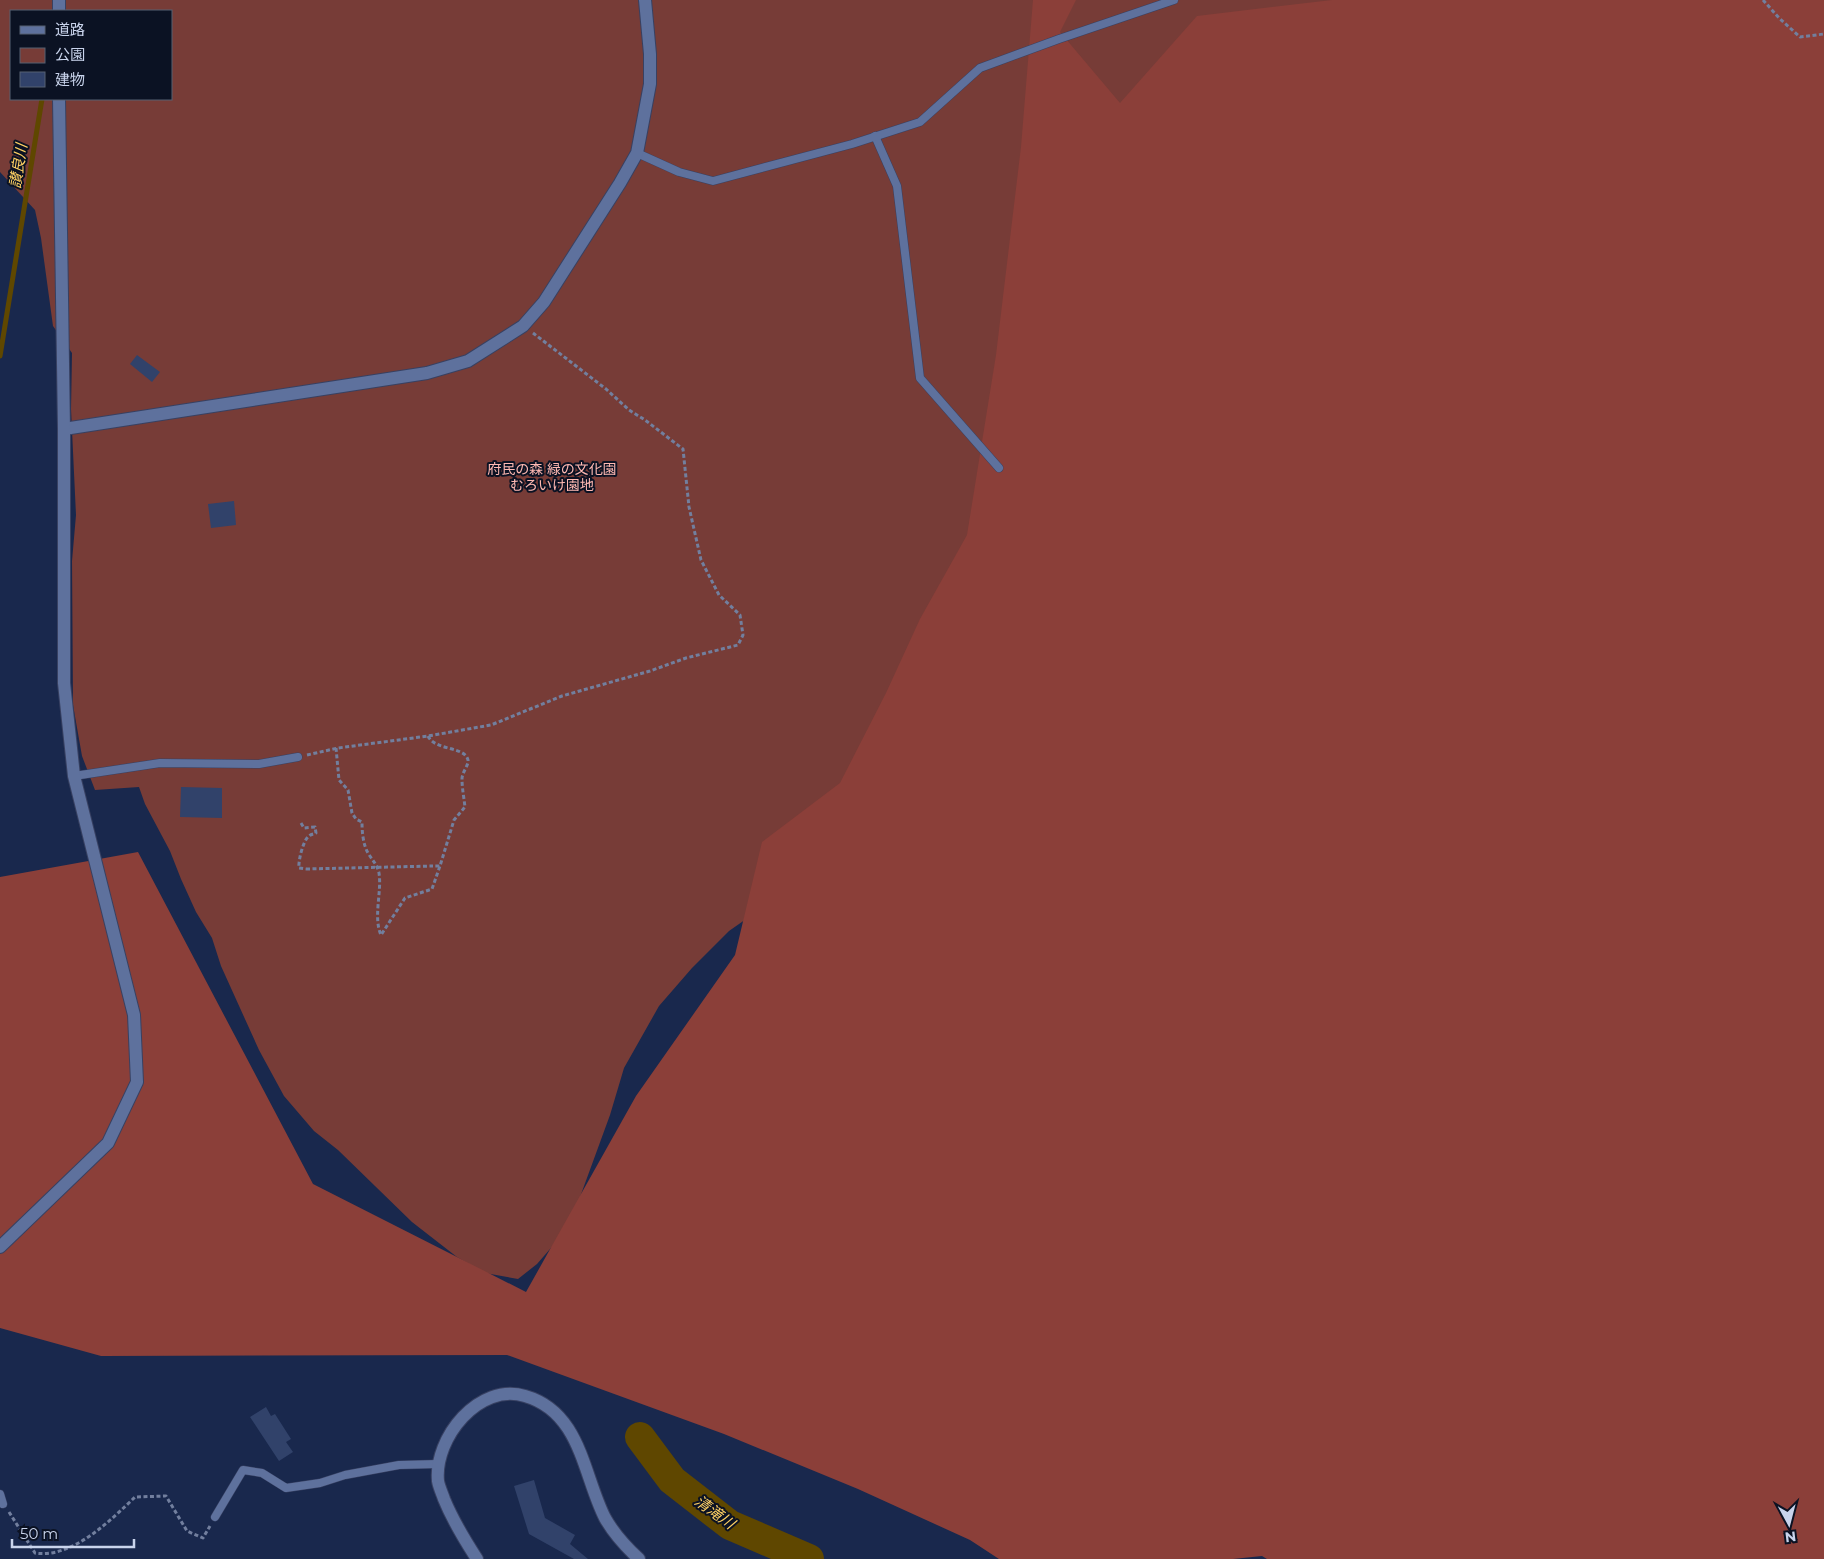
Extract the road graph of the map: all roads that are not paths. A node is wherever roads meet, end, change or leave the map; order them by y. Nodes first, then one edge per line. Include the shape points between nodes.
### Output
1 (645, 0) edge
2 (1174, 0) edge
3 (59, 100) edge
4 (875, 136) junction
5 (637, 153) junction
6 (64, 429) junction
7 (999, 468) dead end
8 (298, 757) road end
9 (74, 776) junction
10 (0, 1247) edge
11 (438, 1464) junction
12 (0, 1494) edge
13 (3, 1504) road end
14 (215, 1516) road end
15 (477, 1559) edge
16 (639, 1559) edge

1 - 5 street via 650,84
2 - 4 lane via 980,68 920,122
3 - 6 street
4 - 5 lane via 713,181 679,172
4 - 7 lane via 897,186 920,378
5 - 6 street via 544,302 523,326 468,361 427,373
6 - 9 street via 64,683
8 - 9 lane via 259,764 160,763
9 - 10 street via 134,1015 136,1082 108,1143
11 - 14 lane via 399,1465 286,1488 262,1473 243,1470
11 - 15 street via 438,1483 452,1519
11 - 16 street via 452,1428 471,1410 492,1397 526,1396 549,1408 568,1429 578,1445 605,1518 622,1543
12 - 13 lane

